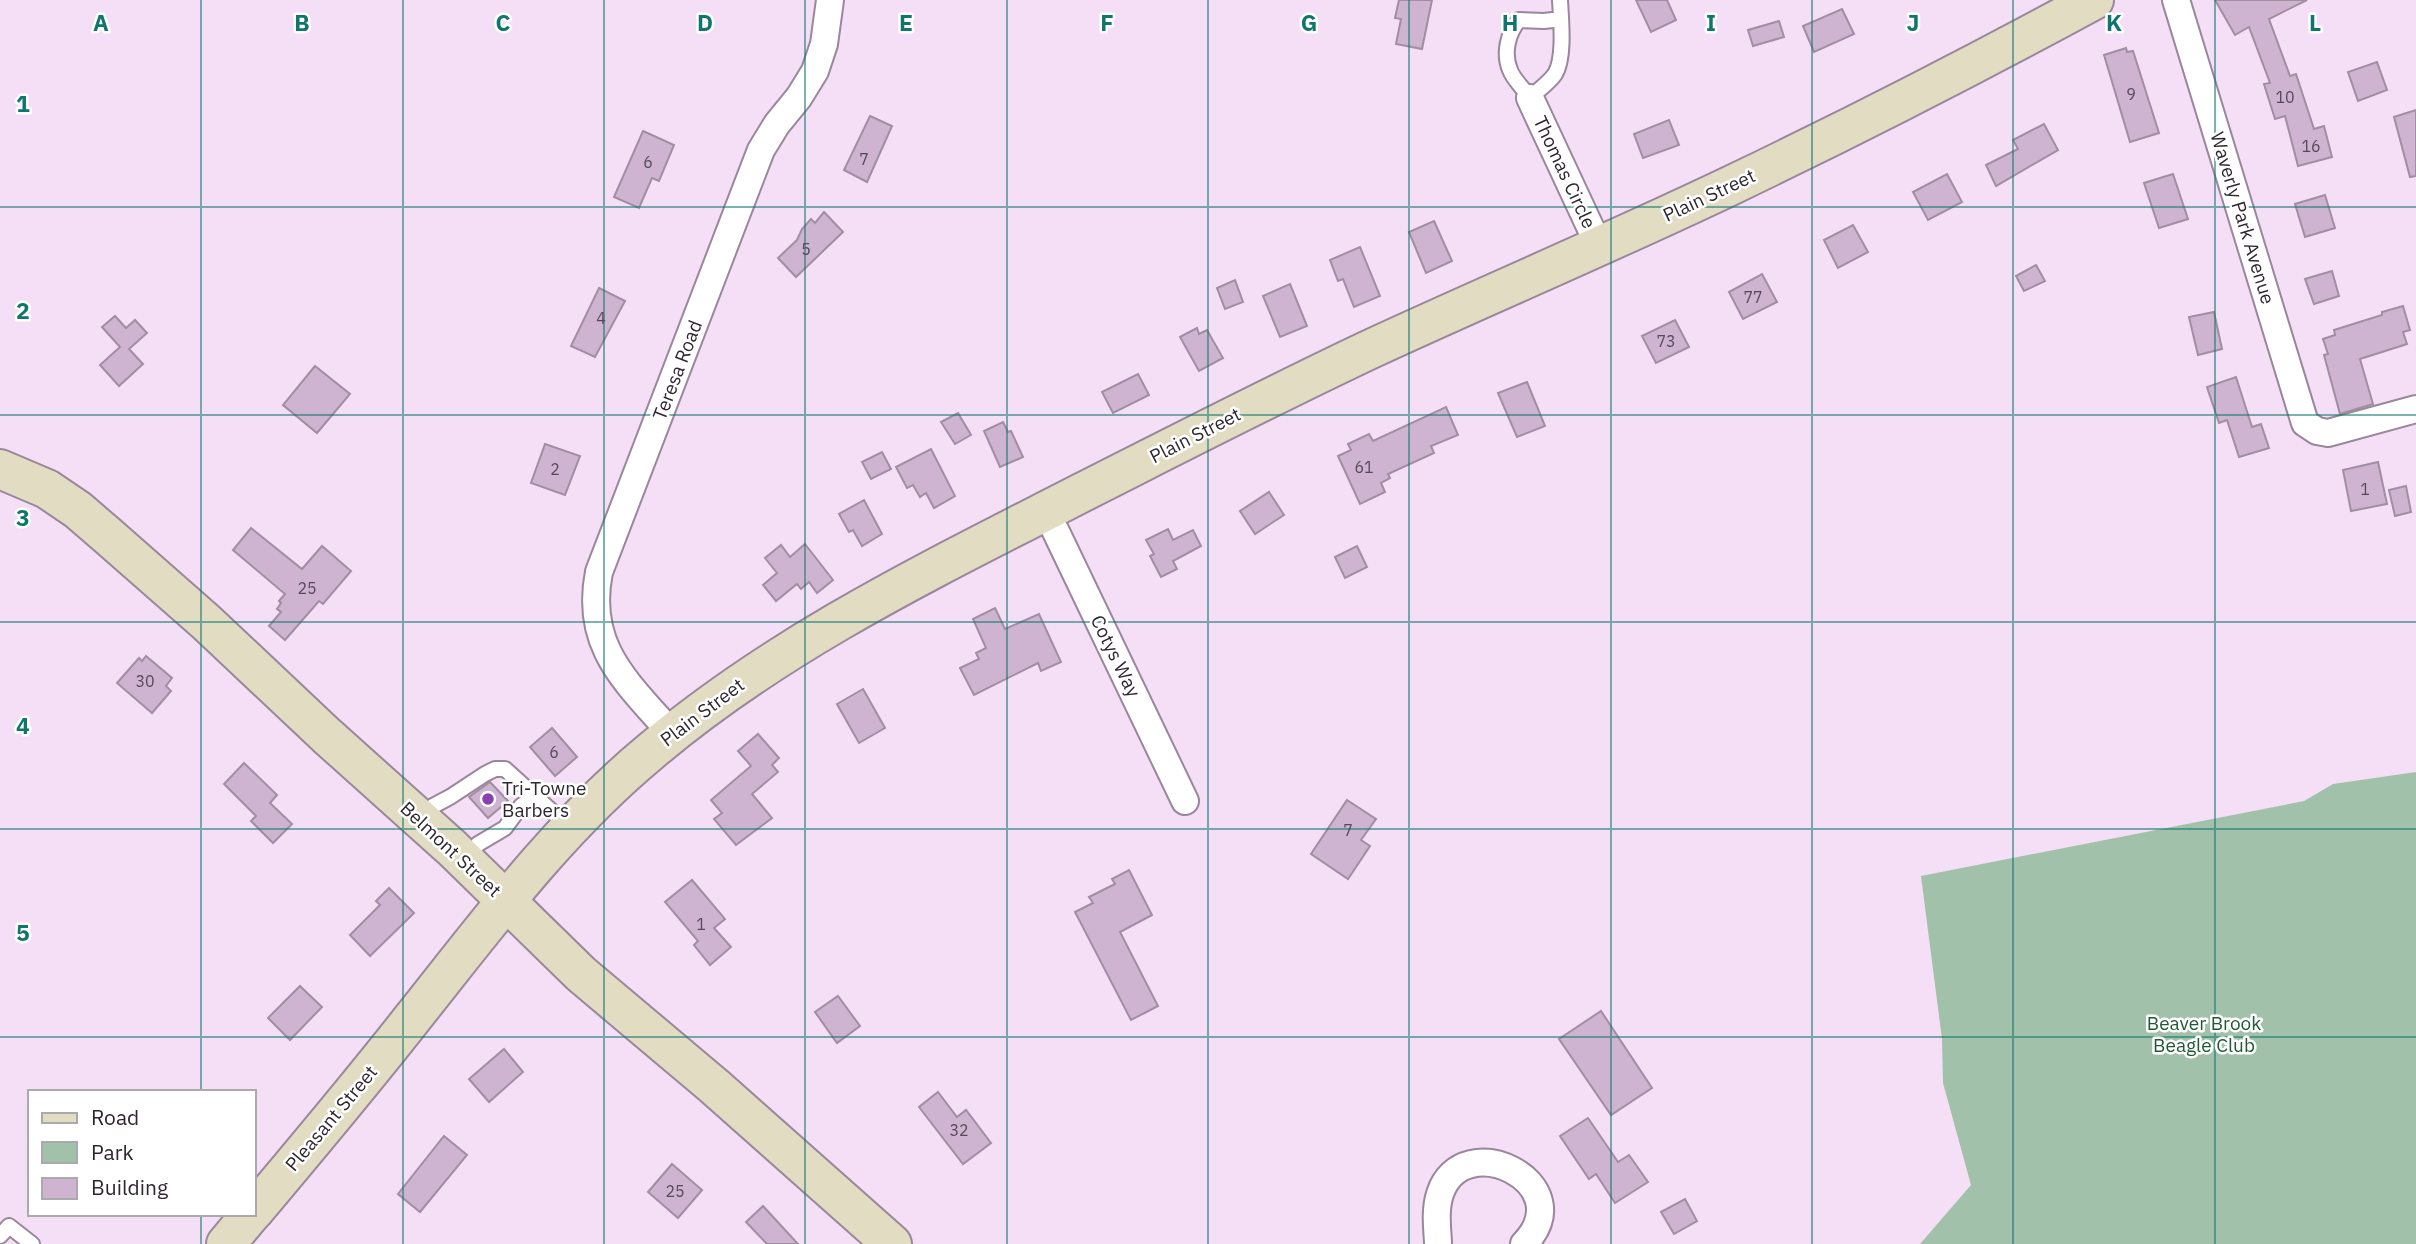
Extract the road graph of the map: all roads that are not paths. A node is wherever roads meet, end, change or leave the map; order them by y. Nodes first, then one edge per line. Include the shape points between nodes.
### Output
1 (830, 0) edge
2 (1560, 0) edge
3 (2094, 0) edge
4 (2176, 0) edge
5 (1561, 19) junction
6 (1530, 98) junction
7 (1599, 246) junction
8 (2416, 410) edge
9 (0, 469) edge
10 (1046, 511) junction
11 (672, 734) junction
12 (535, 796) junction
13 (1185, 801) dead end
14 (418, 818) junction
15 (570, 828) junction
16 (464, 861) junction
17 (505, 900) junction
18 (407, 1025) joint
19 (256, 1208) edge
20 (249, 1216) edge
21 (0, 1236) edge
22 (1441, 1243) edge
23 (32, 1244) edge
24 (226, 1244) edge
25 (892, 1244) edge
26 (1524, 1244) edge

1 - 11 street, Teresa Road via 815,71 761,150 596,590 598,629 607,651
2 - 5 lane
3 - 7 main road, Plain Street via 1776,164
4 - 8 street, Waverly Park Avenue via 2305,424 2328,433
5 - 6 lane via 1556,73
5 - 6 lane via 1518,20 1511,29 1507,47 1510,70
6 - 7 street, Thomas Circle
7 - 10 main road, Plain Street via 1274,395
9 - 14 main road, Belmont Street via 47,489 78,510
10 - 11 main road, Plain Street via 845,617
10 - 13 street, Cotys Way
11 - 15 main road, Plain Street
12 - 14 lane via 500,768
12 - 15 lane
12 - 16 lane via 501,832 478,844
14 - 16 main road, Belmont Street
15 - 17 main road, Plain Street
16 - 17 main road, Belmont Street
17 - 18 main road, Plain Street
17 - 25 main road, Belmont Street via 582,974
18 - 19 main road, Pleasant Street
20 - 24 main road, Pleasant Street
21 - 23 lane via 9,1226
22 - 26 street via 1437,1208 1444,1184 1468,1165 1489,1163 1511,1168 1535,1190 1536,1225

